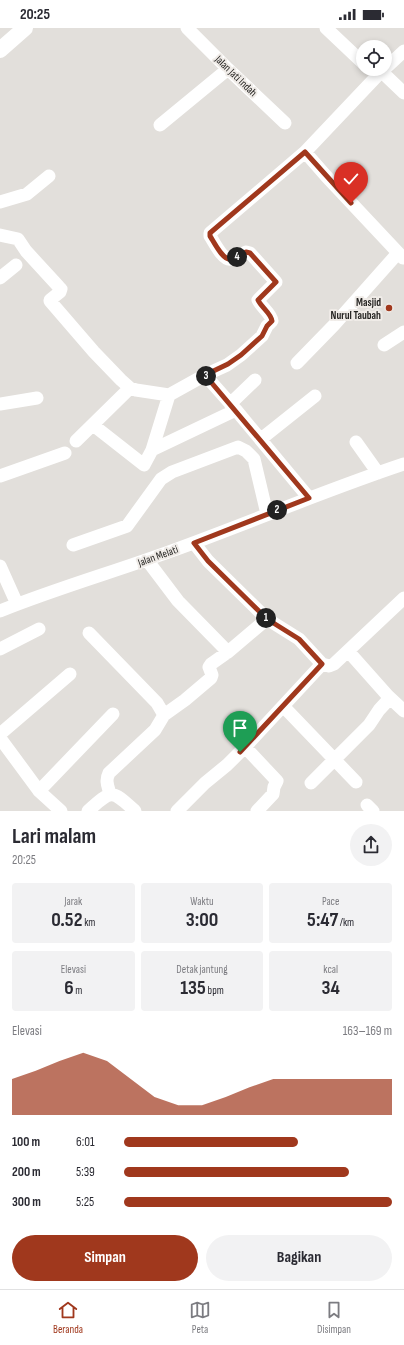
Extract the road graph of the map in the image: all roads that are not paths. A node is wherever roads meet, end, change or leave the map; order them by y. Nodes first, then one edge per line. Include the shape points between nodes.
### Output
1 (25, 28) edge
2 (188, 28) edge
3 (326, 28) edge
4 (0, 50) edge
5 (404, 51) edge
6 (356, 57) edge
7 (392, 60) edge
8 (228, 68) junction
9 (372, 76) edge
10 (382, 76) edge
11 (404, 92) edge
12 (285, 123) dead end
13 (160, 125) dead end
14 (305, 152) junction
15 (49, 176) dead end
16 (0, 202) edge
17 (0, 235) edge
18 (401, 256) edge
19 (16, 265) dead end
20 (0, 278) edge
21 (404, 332) edge
22 (384, 345) dead end
23 (297, 363) dead end
24 (205, 375) junction
25 (255, 380) dead end
26 (130, 388) junction
27 (169, 395) junction
28 (314, 396) dead end
29 (37, 398) dead end
30 (0, 404) edge
31 (233, 407) junction
32 (93, 425) junction
33 (261, 439) junction
34 (76, 441) dead end
35 (356, 442) dead end
36 (152, 450) junction
37 (65, 453) dead end
38 (404, 464) edge
39 (378, 472) junction
40 (0, 476) edge
41 (309, 498) junction
42 (267, 514) junction
43 (194, 543) junction
44 (73, 545) dead end
45 (147, 560) junction
46 (0, 566) edge
47 (404, 598) edge
48 (17, 604) junction
49 (0, 611) edge
50 (267, 619) junction
51 (39, 629) dead end
52 (89, 633) dead end
53 (0, 649) edge
54 (348, 651) junction
55 (228, 652) junction
56 (322, 664) junction
57 (70, 674) dead end
58 (390, 698) junction
59 (283, 706) junction
60 (404, 711) edge
61 (114, 714) dead end
62 (164, 715) junction
63 (0, 734) edge
64 (0, 738) edge
65 (245, 747) junction
66 (335, 759) junction
67 (356, 782) dead end
68 (311, 783) dead end
69 (39, 791) junction
70 (110, 794) junction
71 (61, 811) edge
72 (88, 811) edge
73 (135, 811) edge
74 (177, 811) edge
75 (257, 811) edge

1 - 4 main road
2 - 8 street, Jalan Jati Indah
3 - 6 street
5 - 7 street
8 - 12 street, Jalan Jati Indah
8 - 13 street
9 - 14 street
10 - 11 street
14 - 18 street
14 - 24 street via 210,233 223,256 232,259 246,252 250,253 276,282 258,300 272,318 263,334 241,355
15 - 16 street via 28,194
17 - 26 street via 18,239 61,289 50,301 94,352
18 - 23 street
19 - 20 street
21 - 22 street
24 - 27 street
24 - 31 street
25 - 31 street
26 - 27 street
26 - 32 street
27 - 36 street
28 - 33 street
29 - 30 street
31 - 33 street
31 - 36 street
32 - 34 street
32 - 36 street via 144,465
33 - 41 street
35 - 39 street
37 - 40 street
38 - 39 street, Jalan Melati
39 - 41 street, Jalan Melati
41 - 42 street, Jalan Melati
42 - 43 street, Jalan Melati
42 - 44 street via 254,459 238,447 172,472 161,479 126,526
43 - 45 street, Jalan Melati
43 - 50 street via 208,561
45 - 48 street, Jalan Melati
45 - 55 street via 178,601
46 - 48 street
47 - 54 street
48 - 49 street, Jalan Melati
50 - 55 street
50 - 56 street via 299,639
51 - 53 street
52 - 62 street via 157,703
54 - 56 street via 334,664
54 - 58 street
55 - 62 street via 211,664 209,667 212,675 209,680
56 - 59 street
57 - 63 street
58 - 60 street
58 - 66 street via 369,725
59 - 65 street
59 - 66 street
61 - 69 street
62 - 70 street via 155,730 109,773 106,778
64 - 69 street
65 - 74 street
65 - 75 street via 277,781 273,794
66 - 67 street
66 - 68 street
69 - 71 street
70 - 72 street
70 - 73 street via 119,796

